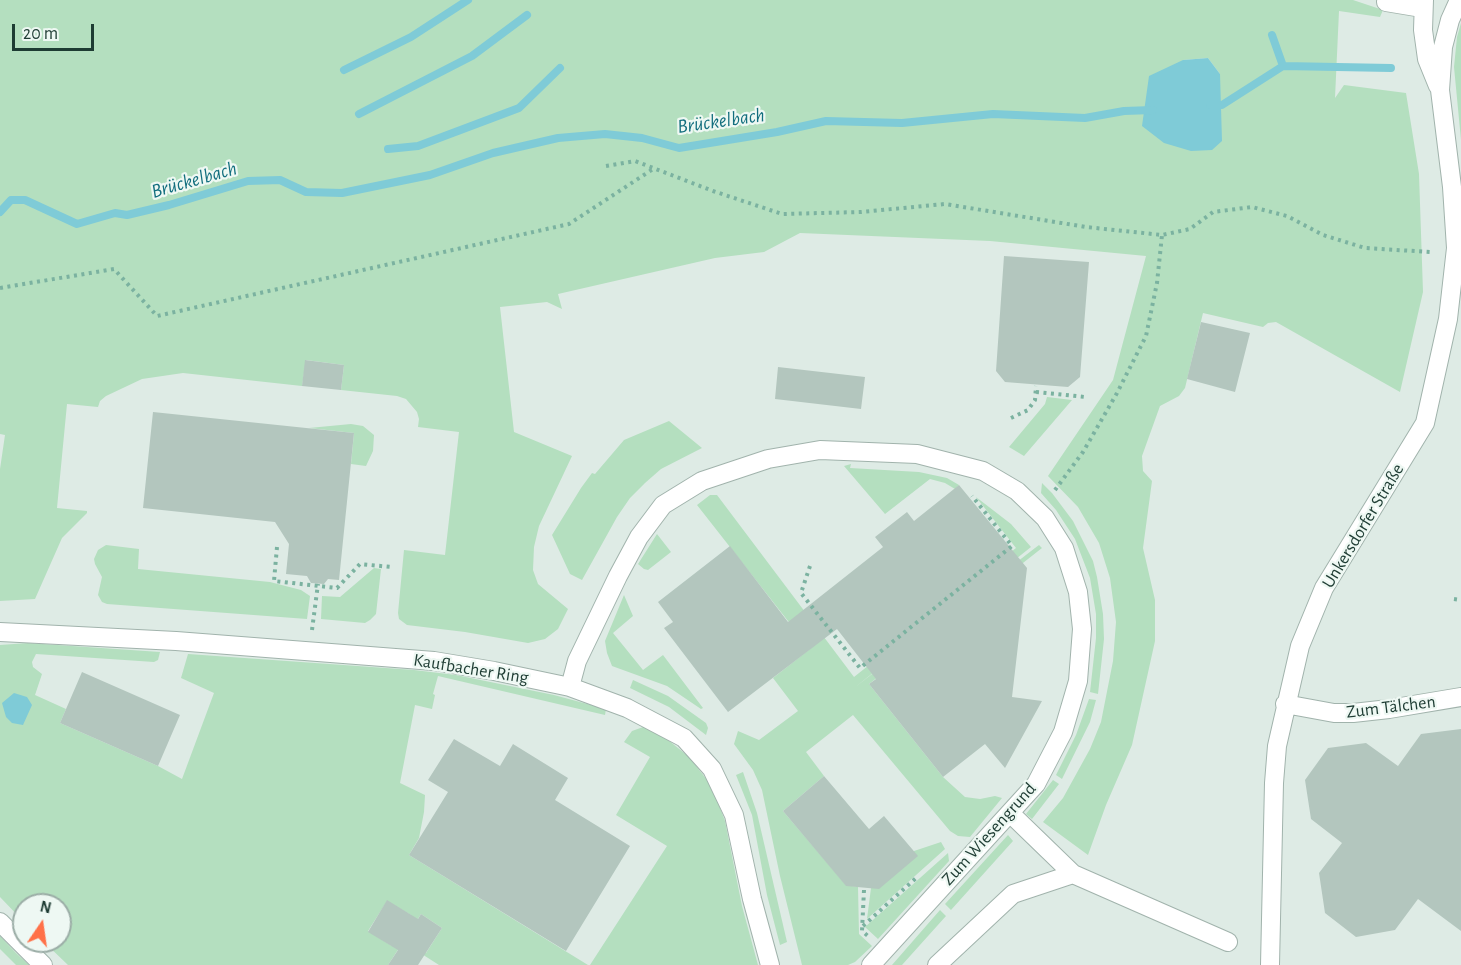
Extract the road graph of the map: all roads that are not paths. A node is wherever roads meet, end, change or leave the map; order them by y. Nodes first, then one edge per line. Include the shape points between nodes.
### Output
1 (1459, 0) edge
2 (1386, 2) dead end
3 (1423, 4) edge
4 (1440, 90) junction
5 (0, 632) edge
6 (570, 687) junction
7 (1461, 698) edge
8 (1285, 704) junction
9 (1010, 813) junction
10 (1073, 874) junction
11 (0, 922) edge
12 (1228, 942) dead end
13 (43, 965) edge
14 (770, 965) edge
15 (871, 965) edge
16 (937, 965) edge
17 (1270, 965) edge

1 - 4 street, Unkersdorfer Straße via 1443,47
2 - 3 street
3 - 4 street, Unkersdorfer Straße via 1427,58
4 - 8 street, Unkersdorfer Straße via 1456,249 1449,319 1425,423 1324,588 1300,646
5 - 6 street, Kaufbacher Ring via 176,640 424,660
6 - 9 street, Zum Wiesengrund via 577,661 639,537 663,505 702,481 768,459 820,450 917,454 983,471 1017,491 1045,518 1064,548 1078,592 1083,629 1078,681 1063,732 1036,784
6 - 14 street, Kaufbacher Ring via 627,708 684,738 712,769 734,815
7 - 8 street, Zum Tälchen via 1353,713
8 - 17 street, Unkersdorfer Straße via 1274,783
9 - 10 street
9 - 15 street, Zum Wiesengrund
10 - 12 street
10 - 16 street via 1014,894
11 - 13 street

